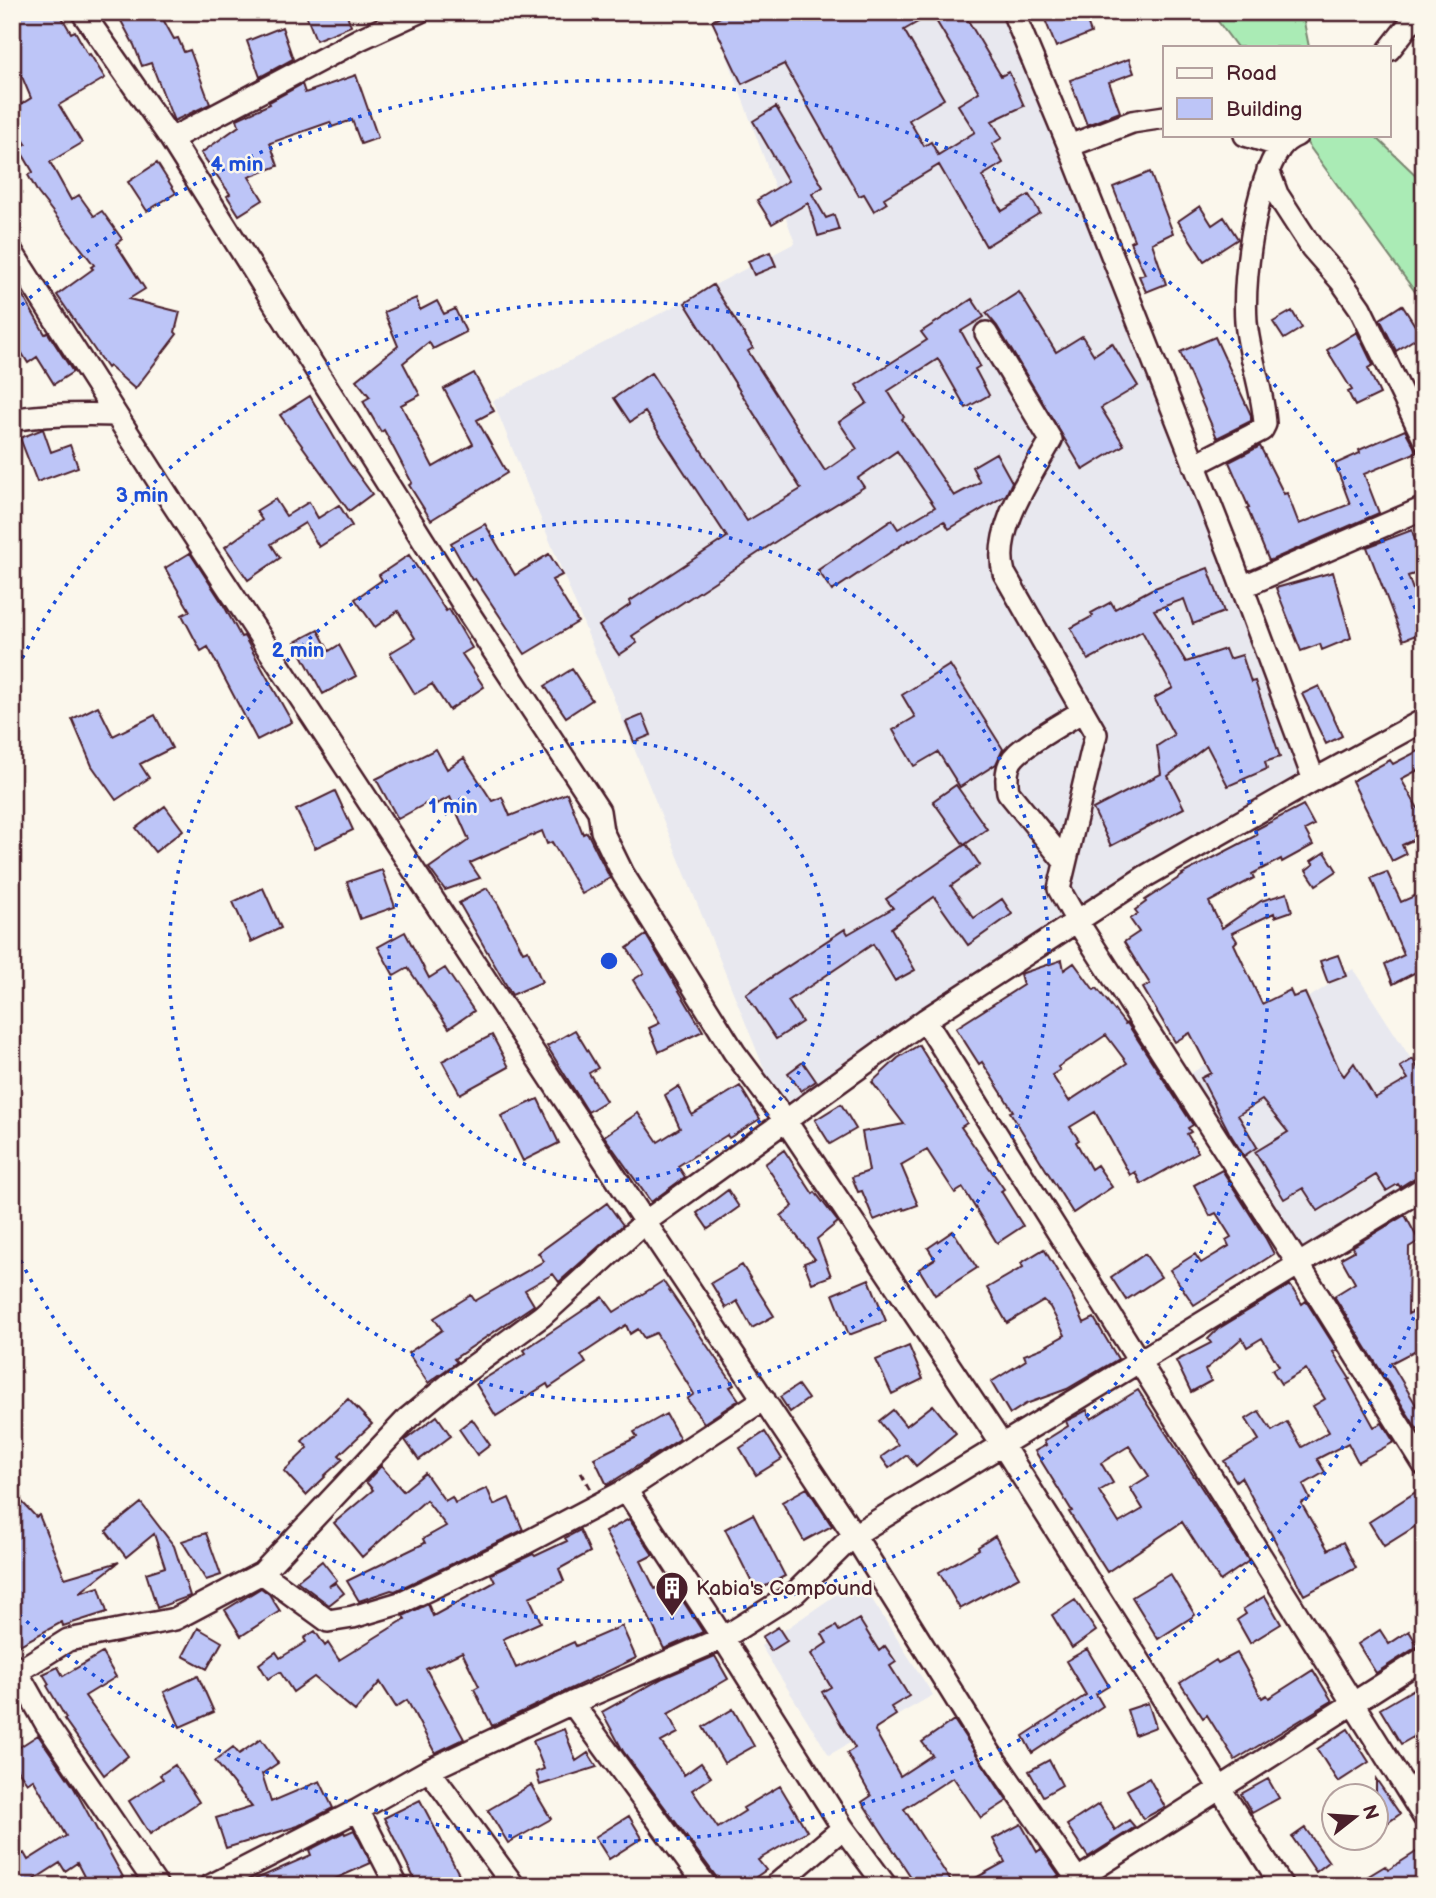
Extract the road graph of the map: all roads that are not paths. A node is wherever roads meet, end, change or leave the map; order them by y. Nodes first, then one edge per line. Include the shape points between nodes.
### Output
1 (82, 12) edge
2 (419, 12) edge
3 (1013, 12) edge
4 (1419, 12) edge
5 (1390, 49) edge
6 (1163, 117) edge
7 (1254, 136) edge
8 (171, 139) junction
9 (1289, 140) edge
10 (1069, 146) junction
11 (1268, 170) junction
12 (12, 252) edge
13 (986, 333) dead end
14 (116, 415) junction
15 (12, 420) edge
16 (1424, 439) edge
17 (1194, 465) junction
18 (1424, 508) edge
19 (1242, 587) junction
20 (1083, 711) junction
21 (1424, 720) edge
22 (1314, 780) junction
23 (1065, 862) junction
24 (1077, 921) junction
25 (925, 1020) junction
26 (785, 1120) junction
27 (1424, 1188) edge
28 (645, 1222) junction
29 (1299, 1265) junction
30 (1139, 1363) junction
31 (764, 1399) junction
32 (1003, 1446) junction
33 (1424, 1465) edge
34 (626, 1490) junction
35 (853, 1535) junction
36 (262, 1573) junction
37 (723, 1638) junction
38 (1424, 1658) edge
39 (14, 1673) edge
40 (572, 1703) junction
41 (1354, 1703) junction
42 (429, 1770) junction
43 (1221, 1788) junction
44 (358, 1810) junction
45 (1424, 1817) edge
46 (843, 1828) junction
47 (1076, 1884) edge
48 (157, 1886) edge
49 (210, 1886) edge
50 (397, 1886) edge
51 (514, 1886) edge
52 (705, 1886) edge
53 (775, 1886) edge
54 (886, 1886) edge
55 (1282, 1886) edge

1 - 8 street
2 - 8 street
3 - 10 street
4 - 5 street
6 - 10 street via 1132,122
7 - 9 street
8 - 26 street via 470,615 599,811 602,831 623,874 734,1052
9 - 11 street
10 - 17 street
11 - 16 street via 1312,248 1360,308
11 - 17 street via 1252,241 1246,321 1265,424 1262,430
12 - 14 street
13 - 20 street via 1051,440 1012,510 1002,544 1003,573
14 - 15 street
14 - 28 street
17 - 19 street
18 - 19 street
19 - 22 street
20 - 23 street via 1096,734
20 - 23 street via 1014,756 1006,783
21 - 22 street
22 - 24 street
23 - 24 street via 1059,889
24 - 25 street
24 - 29 street
25 - 26 street
25 - 30 street
26 - 28 street
26 - 32 street
27 - 29 street
28 - 31 street
28 - 36 street via 542,1316 408,1418
29 - 30 street
29 - 33 street
30 - 32 street
30 - 41 street
31 - 34 street
31 - 35 street
32 - 35 street
32 - 43 street
34 - 36 street via 412,1597 353,1618 328,1621
34 - 37 street
35 - 37 street via 796,1592
35 - 47 street
36 - 39 street via 175,1619 68,1640
37 - 40 street
37 - 46 street
38 - 41 street
39 - 48 street
40 - 42 street
40 - 52 street
41 - 43 street
41 - 45 street
42 - 44 street
42 - 51 street
43 - 47 street
43 - 55 street
44 - 49 street
44 - 50 street
46 - 53 street
46 - 54 street

